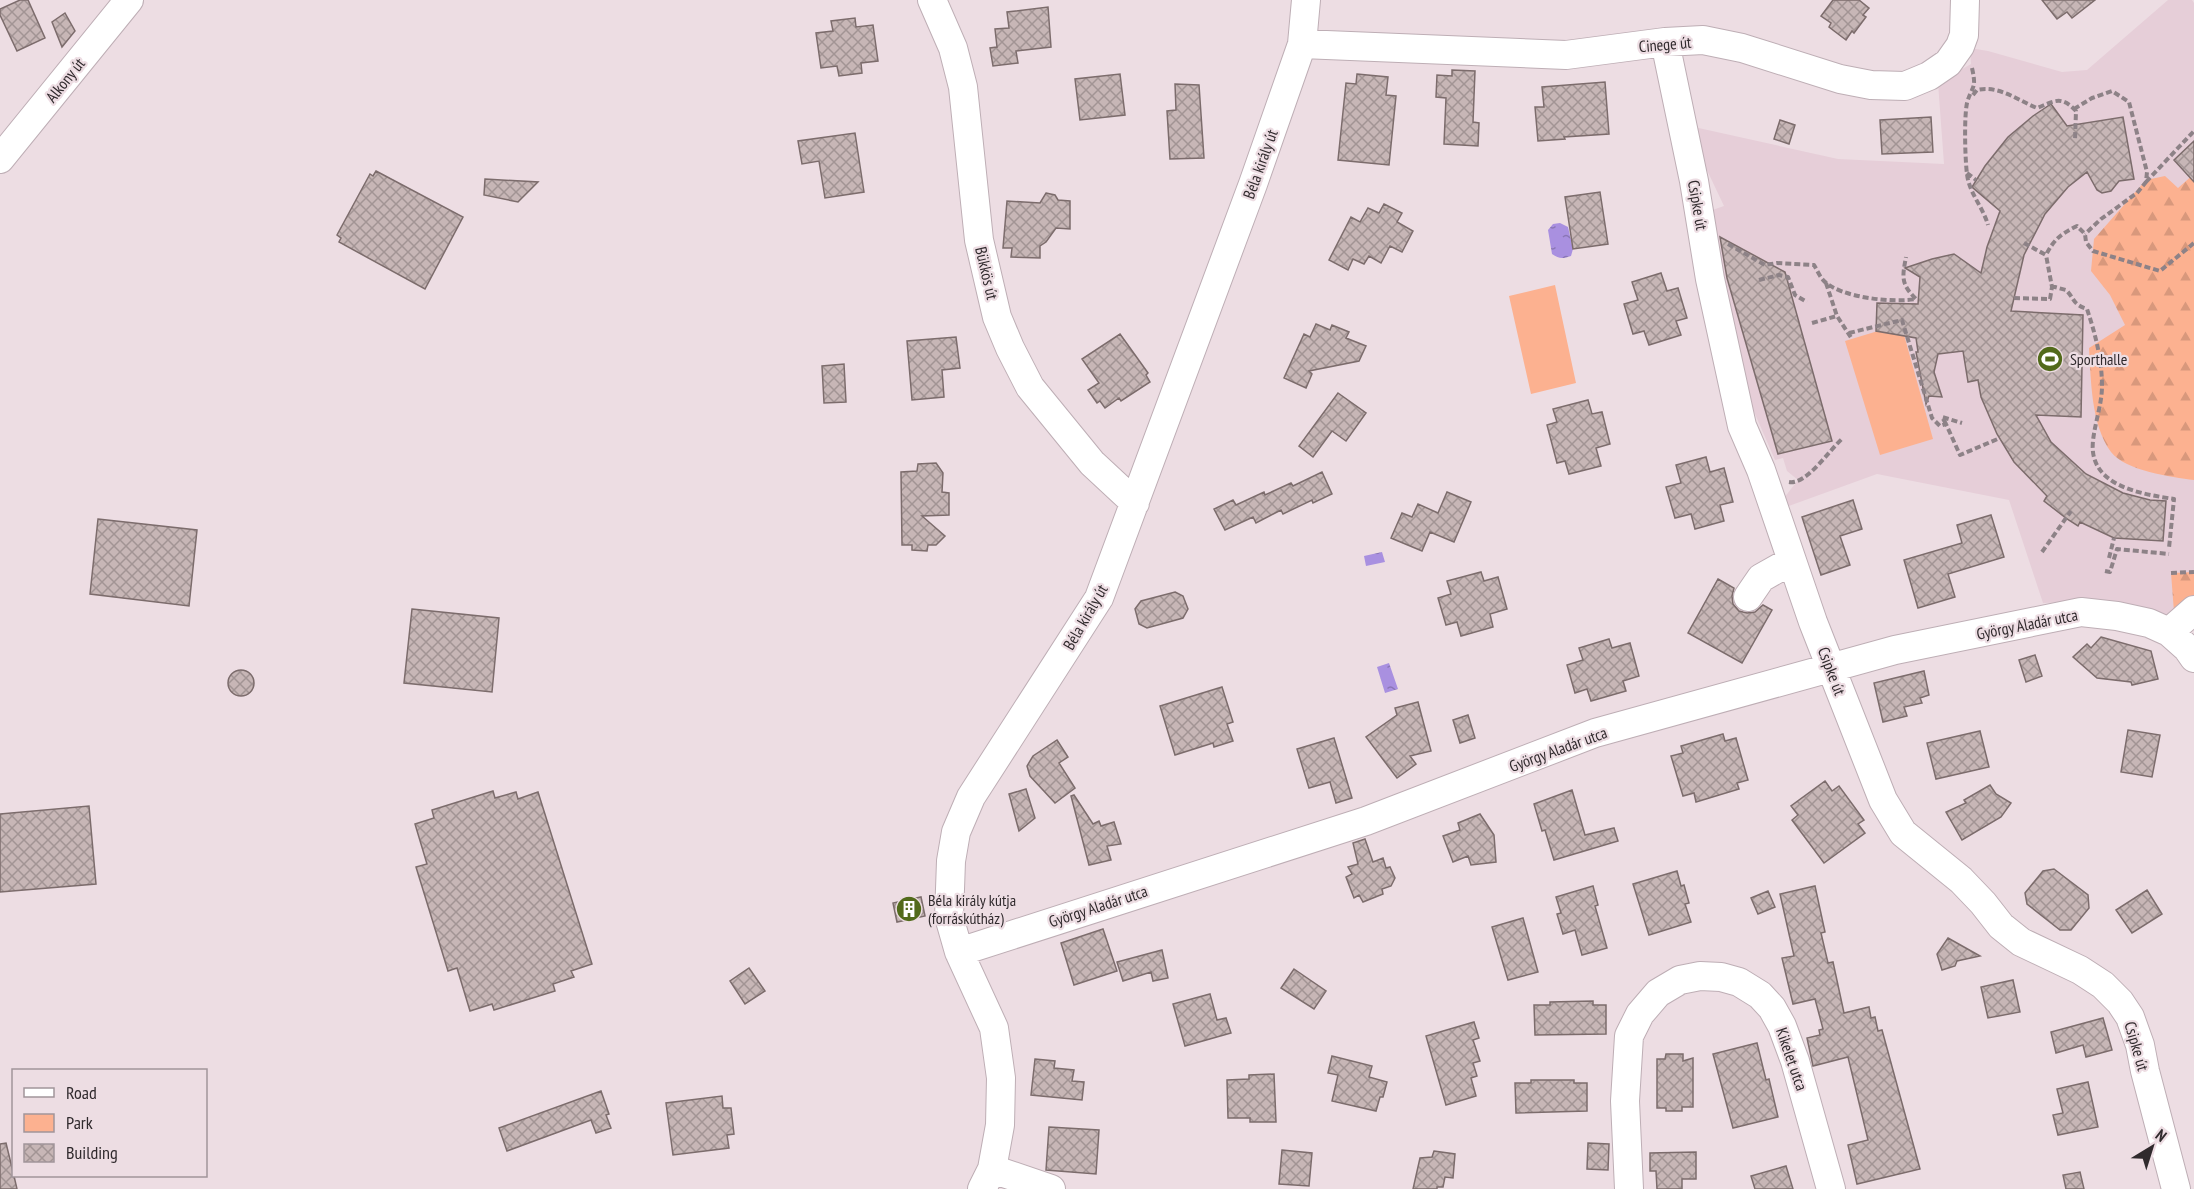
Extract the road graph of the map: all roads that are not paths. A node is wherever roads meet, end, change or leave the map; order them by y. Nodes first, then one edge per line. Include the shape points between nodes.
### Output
1 (129, 0) edge
2 (932, 0) edge
3 (1306, 0) edge
4 (1965, 0) edge
5 (1665, 42) junction
6 (1302, 44) junction
7 (0, 159) edge
8 (1135, 503) junction
9 (1791, 561) junction
10 (1748, 597) dead end
11 (2194, 610) edge
12 (2169, 632) junction
13 (2194, 658) edge
14 (1831, 669) junction
15 (959, 951) junction
16 (987, 1179) edge
17 (1052, 1189) edge
18 (1629, 1189) edge
19 (1831, 1189) edge
20 (2176, 1189) edge

1 - 7 street, Alkony út
2 - 8 street, Bükkös út via 953,48 963,87 979,240 997,317 1030,387 1092,463
3 - 6 street, Béla király út
4 - 5 street, Cinege út via 1965,29 1960,46 1948,63 1905,86 1871,86 1840,79 1703,40
5 - 6 street, Cinege út via 1566,55
5 - 9 street, Csipke út via 1742,426
6 - 8 street, Béla király út
8 - 15 street, Béla király út via 1099,598 971,797 956,832 949,917
9 - 10 street via 1761,578
9 - 14 street, Csipke út
11 - 12 street
12 - 13 street, György Aladár utca
12 - 14 street, György Aladár utca via 2149,623 2081,612 1895,650
14 - 15 street, György Aladár utca via 1595,733 1366,821
14 - 20 street, Csipke út via 1882,800 1903,833 1961,879 2007,932 2103,985 2130,1017
15 - 16 street, Béla király út via 994,1028 1001,1078 1000,1125
16 - 17 street
18 - 19 street, Kikelet utca via 1625,1101 1629,1036 1640,1014 1658,993 1680,980 1700,976 1739,982 1772,1008 1795,1061

